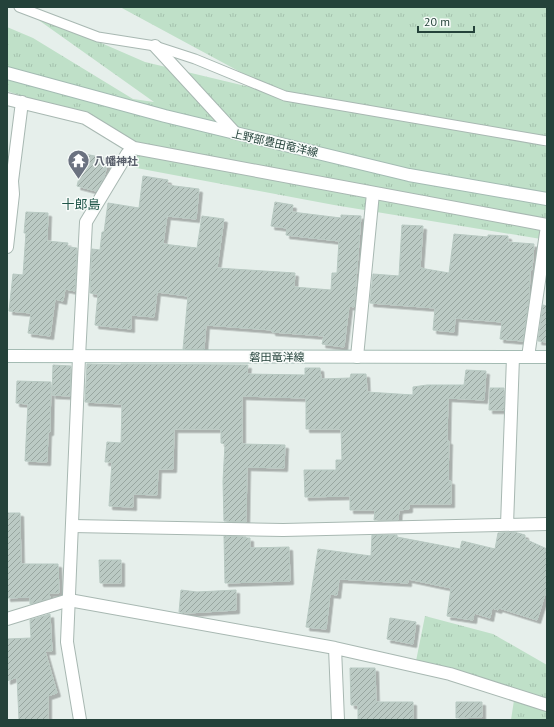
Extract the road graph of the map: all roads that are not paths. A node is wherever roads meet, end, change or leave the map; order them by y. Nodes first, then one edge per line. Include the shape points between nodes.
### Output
1 (19, 7) edge
2 (156, 46) junction
3 (7, 73) edge
4 (7, 99) edge
5 (22, 102) junction
6 (235, 133) junction
7 (547, 141) edge
8 (134, 148) junction
9 (373, 193) junction
10 (547, 199) edge
11 (547, 225) edge
12 (7, 248) edge
13 (7, 356) edge
14 (79, 357) junction
15 (357, 357) junction
16 (513, 357) junction
17 (528, 357) junction
18 (547, 357) edge
19 (547, 524) edge
20 (507, 525) junction
21 (72, 526) junction
22 (69, 600) junction
23 (7, 619) edge
24 (335, 648) junction
25 (547, 704) edge
26 (80, 720) edge
27 (338, 720) edge

1 - 2 lane via 98,37
2 - 6 street
2 - 7 lane via 285,96
3 - 6 street, 上野部豊田竜洋線
4 - 5 street
5 - 8 street via 85,118
5 - 12 street
6 - 10 street, 上野部豊田竜洋線 via 409,175
8 - 9 street
8 - 14 street via 127,154 86,222
9 - 11 street
9 - 15 street
11 - 17 street
13 - 14 street, 磐田竜洋線
14 - 15 street, 磐田竜洋線
14 - 21 street
15 - 16 street, 磐田竜洋線
16 - 17 street, 磐田竜洋線
16 - 20 street
17 - 18 street, 磐田竜洋線
19 - 20 street
20 - 21 street via 283,530
21 - 22 street
22 - 23 street
22 - 24 street
22 - 26 street via 67,642
24 - 25 street via 450,674
24 - 27 street

